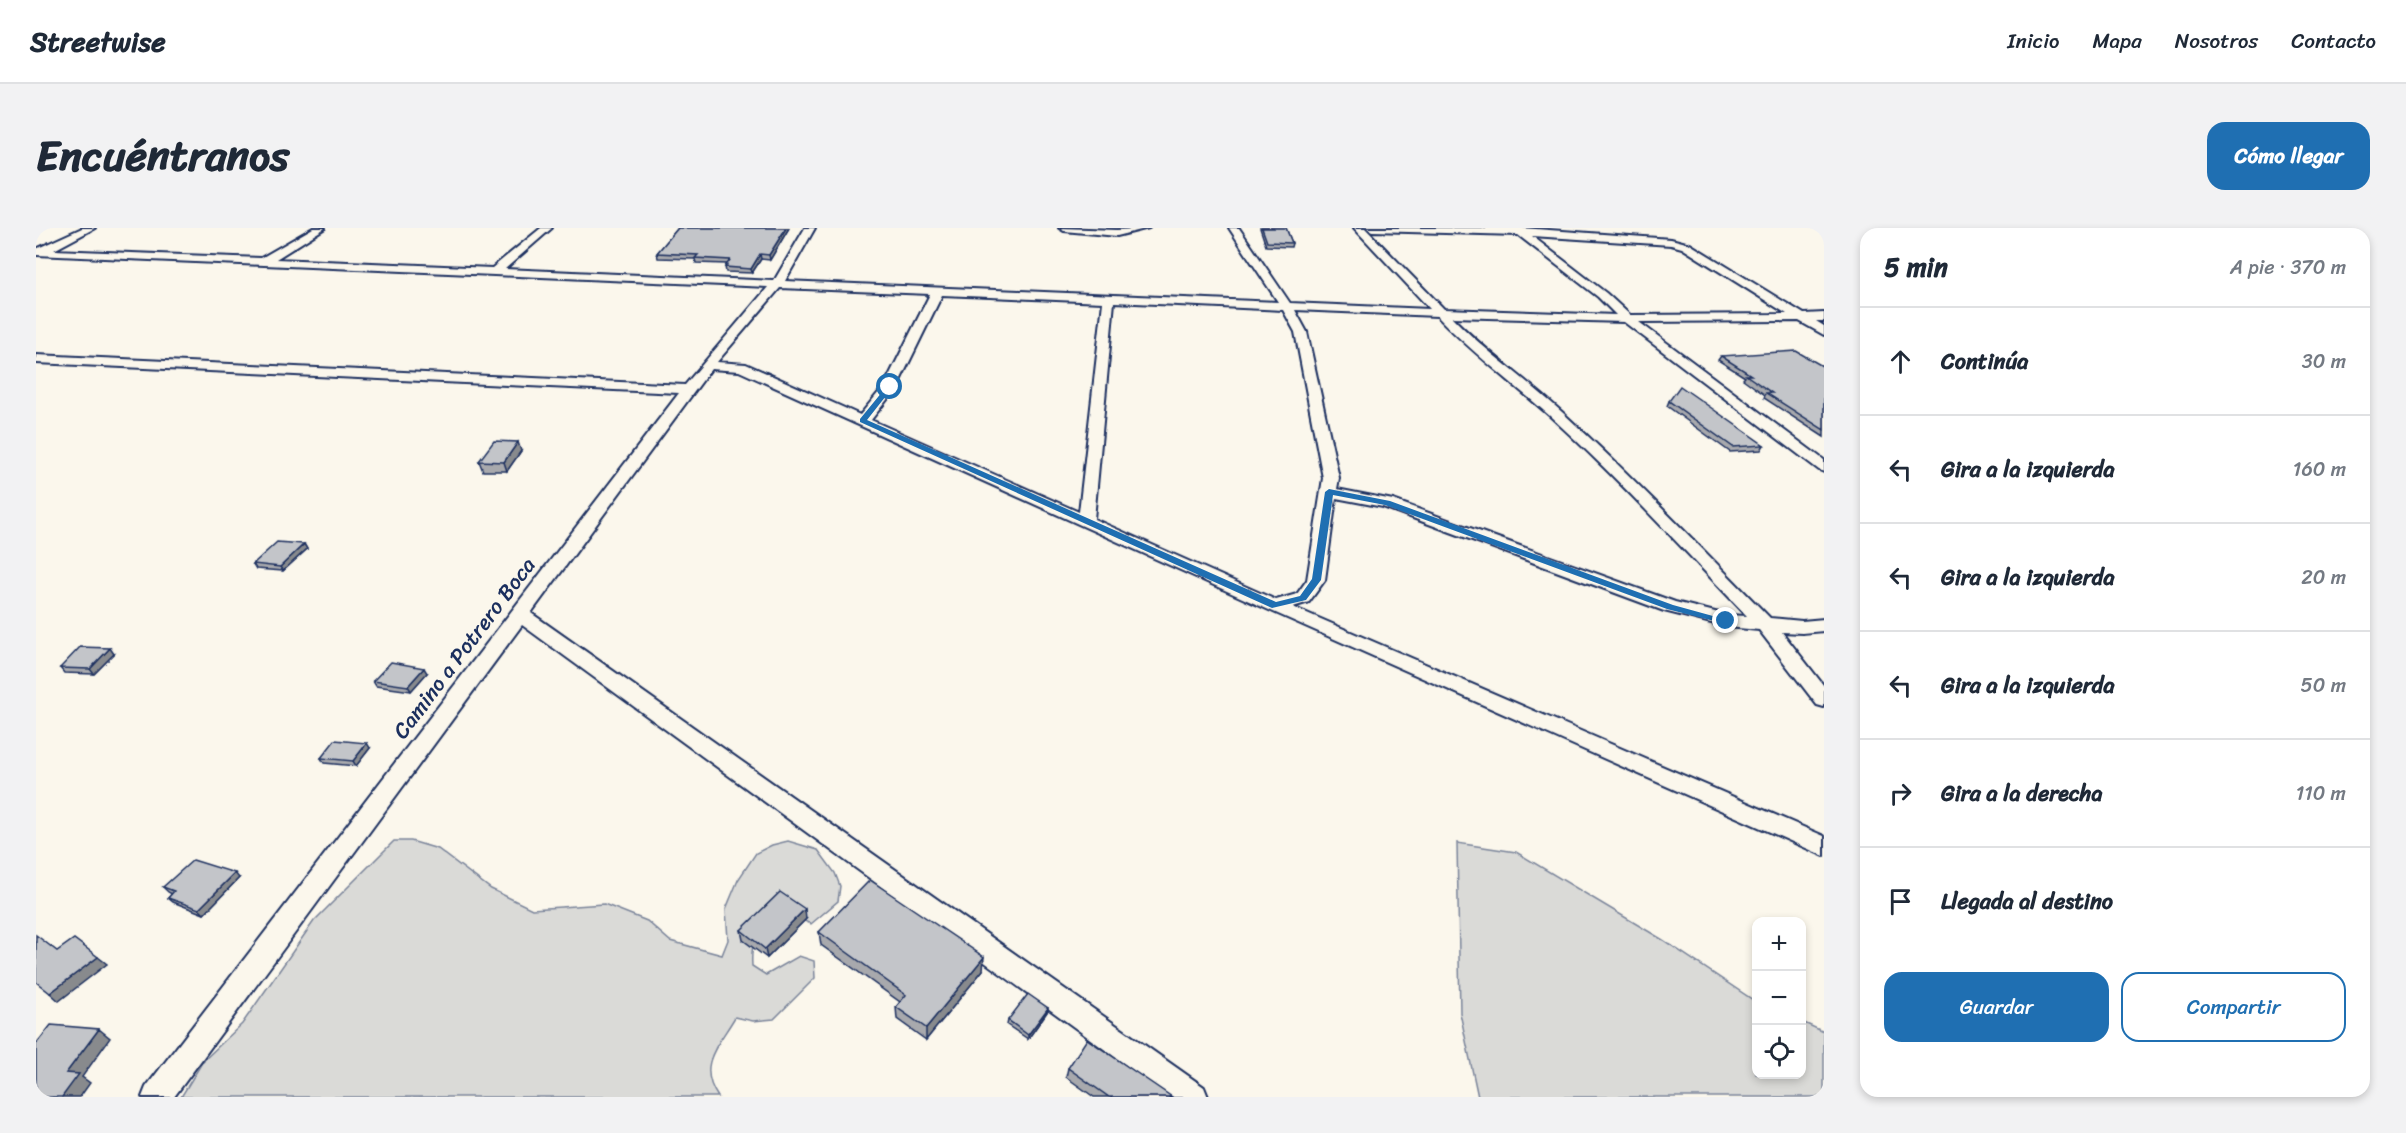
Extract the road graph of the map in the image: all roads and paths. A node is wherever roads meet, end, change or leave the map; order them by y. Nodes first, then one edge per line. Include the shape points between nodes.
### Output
1 (90, 228) edge
2 (320, 228) edge
3 (547, 228) edge
4 (810, 228) edge
5 (1064, 228) edge
6 (1144, 228) edge
7 (1234, 228) edge
8 (1359, 228) edge
9 (1372, 228) edge
10 (1517, 230) edge
11 (37, 252) edge
12 (265, 261) junction
13 (496, 271) junction
14 (778, 283) junction
15 (938, 290) junction
16 (1109, 298) junction
17 (1286, 306) junction
18 (1440, 313) junction
19 (1802, 317) junction
20 (1824, 317) edge
21 (1627, 319) junction
22 (1824, 331) edge
23 (36, 359) edge
24 (707, 365) junction
25 (688, 389) junction
26 (862, 421) junction
27 (1824, 467) edge
28 (1329, 492) junction
29 (1086, 521) junction
30 (1275, 606) junction
31 (519, 614) junction
32 (1765, 624) junction
33 (1824, 625) edge
34 (1824, 700) edge
35 (1824, 846) edge
36 (156, 1097) edge
37 (1194, 1097) edge

1 - 11 street
2 - 12 street
3 - 13 street
4 - 14 street, Camino a Potrero Boca
5 - 6 street via 1117,233
7 - 17 street
8 - 18 street
9 - 10 street
10 - 19 street via 1686,246
10 - 21 street
11 - 12 street
12 - 13 street
13 - 14 street
14 - 15 street
14 - 24 street, Camino a Potrero Boca
15 - 16 street
15 - 26 street via 890,387
16 - 17 street
16 - 29 street
17 - 18 street
17 - 28 street via 1301,332 1331,478
18 - 21 street
18 - 32 street via 1556,414
19 - 20 street
19 - 21 street
19 - 22 street
21 - 27 street
23 - 25 street
24 - 25 street, Camino a Potrero Boca
24 - 26 street via 741,367
25 - 31 street, Camino a Potrero Boca
26 - 29 street
28 - 30 street via 1317,580 1303,598
28 - 32 street via 1387,503 1670,607 1726,621
29 - 30 street
30 - 35 street
31 - 36 street, Camino a Potrero Boca
31 - 37 street
32 - 33 street
32 - 34 street

